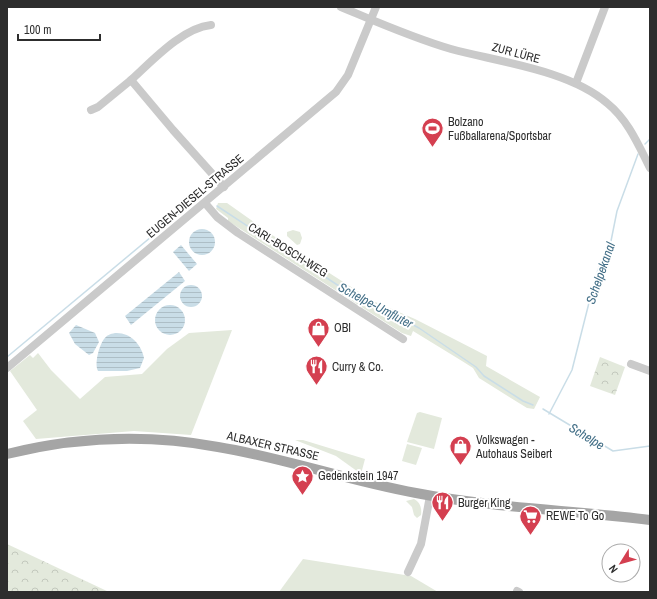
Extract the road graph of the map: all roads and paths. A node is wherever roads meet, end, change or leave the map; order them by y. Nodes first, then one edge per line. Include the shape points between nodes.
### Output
1 (341, 7) edge
2 (376, 7) edge
3 (605, 7) edge
4 (371, 20) junction
5 (211, 25) dead end
6 (132, 80) junction
7 (576, 82) junction
8 (91, 110) dead end
9 (650, 168) edge
10 (224, 187) junction
11 (205, 203) junction
12 (403, 339) dead end
13 (630, 364) dead end
14 (7, 368) edge
15 (650, 371) edge
16 (7, 454) edge
17 (430, 496) junction
18 (650, 520) edge
19 (408, 572) dead end

1 - 4 street, ZUR LÜRE
2 - 4 street, EUGEN-DIESEL-STRASSE
3 - 7 street
4 - 7 street, ZUR LÜRE via 450,48
4 - 10 street, EUGEN-DIESEL-STRASSE via 348,75 336,92
5 - 6 street via 200,26 177,40
6 - 8 street
6 - 10 street via 168,125
7 - 9 street, ZUR LÜRE via 607,102 619,114 634,136
10 - 11 street, EUGEN-DIESEL-STRASSE
11 - 12 street, CARL-BOSCH-WEG via 217,217 238,233
11 - 14 street, EUGEN-DIESEL-STRASSE
13 - 15 street
16 - 17 main road, ALBAXER STRASSE via 88,440 175,441 240,451
17 - 18 main road, ALBAXER STRASSE via 502,506
17 - 19 street via 421,544

